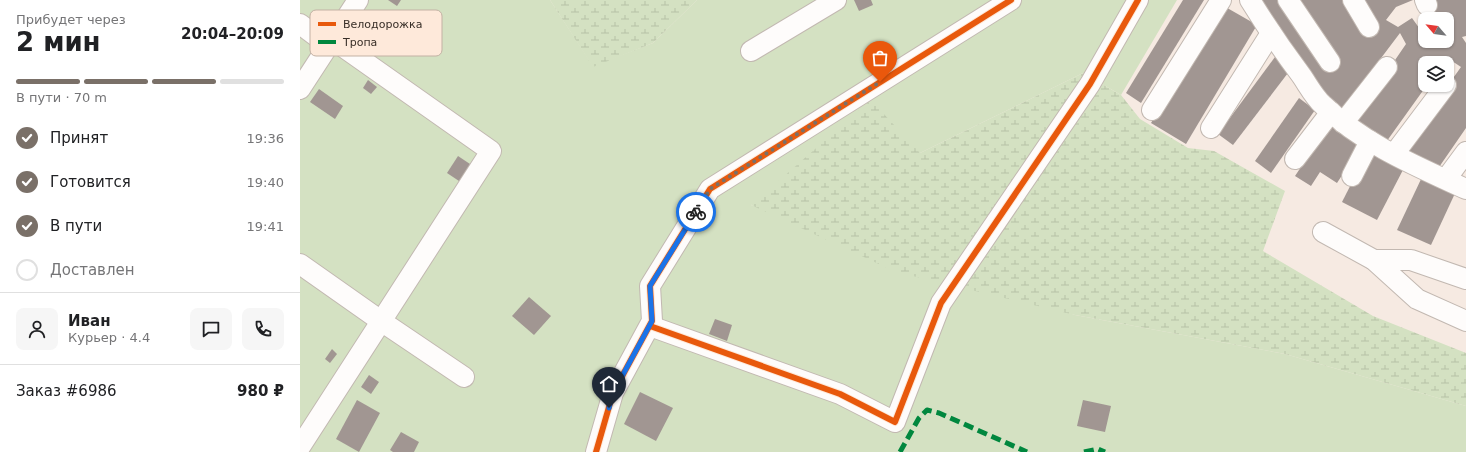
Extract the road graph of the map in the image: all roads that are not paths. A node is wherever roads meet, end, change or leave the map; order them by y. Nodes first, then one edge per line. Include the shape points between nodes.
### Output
1 (358, 0) edge
2 (836, 0) edge
3 (1011, 0) edge
4 (1138, 0) edge
5 (1221, 0) edge
6 (1250, 0) edge
7 (1288, 0) edge
8 (1353, 0) edge
9 (351, 10) edge
10 (300, 24) edge
11 (1369, 27) dead end
12 (310, 30) edge
13 (1271, 34) junction
14 (751, 51) dead end
15 (321, 56) edge
16 (351, 56) edge
17 (1330, 62) dead end
18 (1387, 67) dead end
19 (300, 89) edge
20 (1440, 92) edge
21 (1152, 110) dead end
22 (1337, 118) junction
23 (1211, 128) dead end
24 (1370, 141) junction
25 (1466, 152) edge
26 (1394, 154) junction
27 (1295, 159) dead end
28 (1352, 176) dead end
29 (1446, 179) junction
30 (1466, 189) edge
31 (1323, 232) dead end
32 (1374, 260) junction
33 (300, 264) edge
34 (1466, 279) edge
35 (381, 321) junction
36 (1466, 322) edge
37 (650, 326) junction
38 (464, 377) dead end
39 (300, 447) edge
40 (596, 452) edge

1 - 9 street
2 - 14 street
3 - 37 street via 710,189 650,286
4 - 37 street via 1090,84 941,303 894,422 840,394
5 - 21 street
6 - 13 street
7 - 17 street
8 - 11 street
10 - 12 street
13 - 22 street via 1321,103
13 - 23 street
15 - 19 street
16 - 35 street via 491,151
18 - 22 street
20 - 26 street
22 - 24 street
22 - 27 street
24 - 26 street
24 - 28 street
25 - 29 street
26 - 29 street
29 - 30 street
31 - 32 street
32 - 34 street via 1411,260
32 - 36 street via 1417,299
33 - 35 street
35 - 38 street
35 - 39 street
37 - 40 street via 613,393

